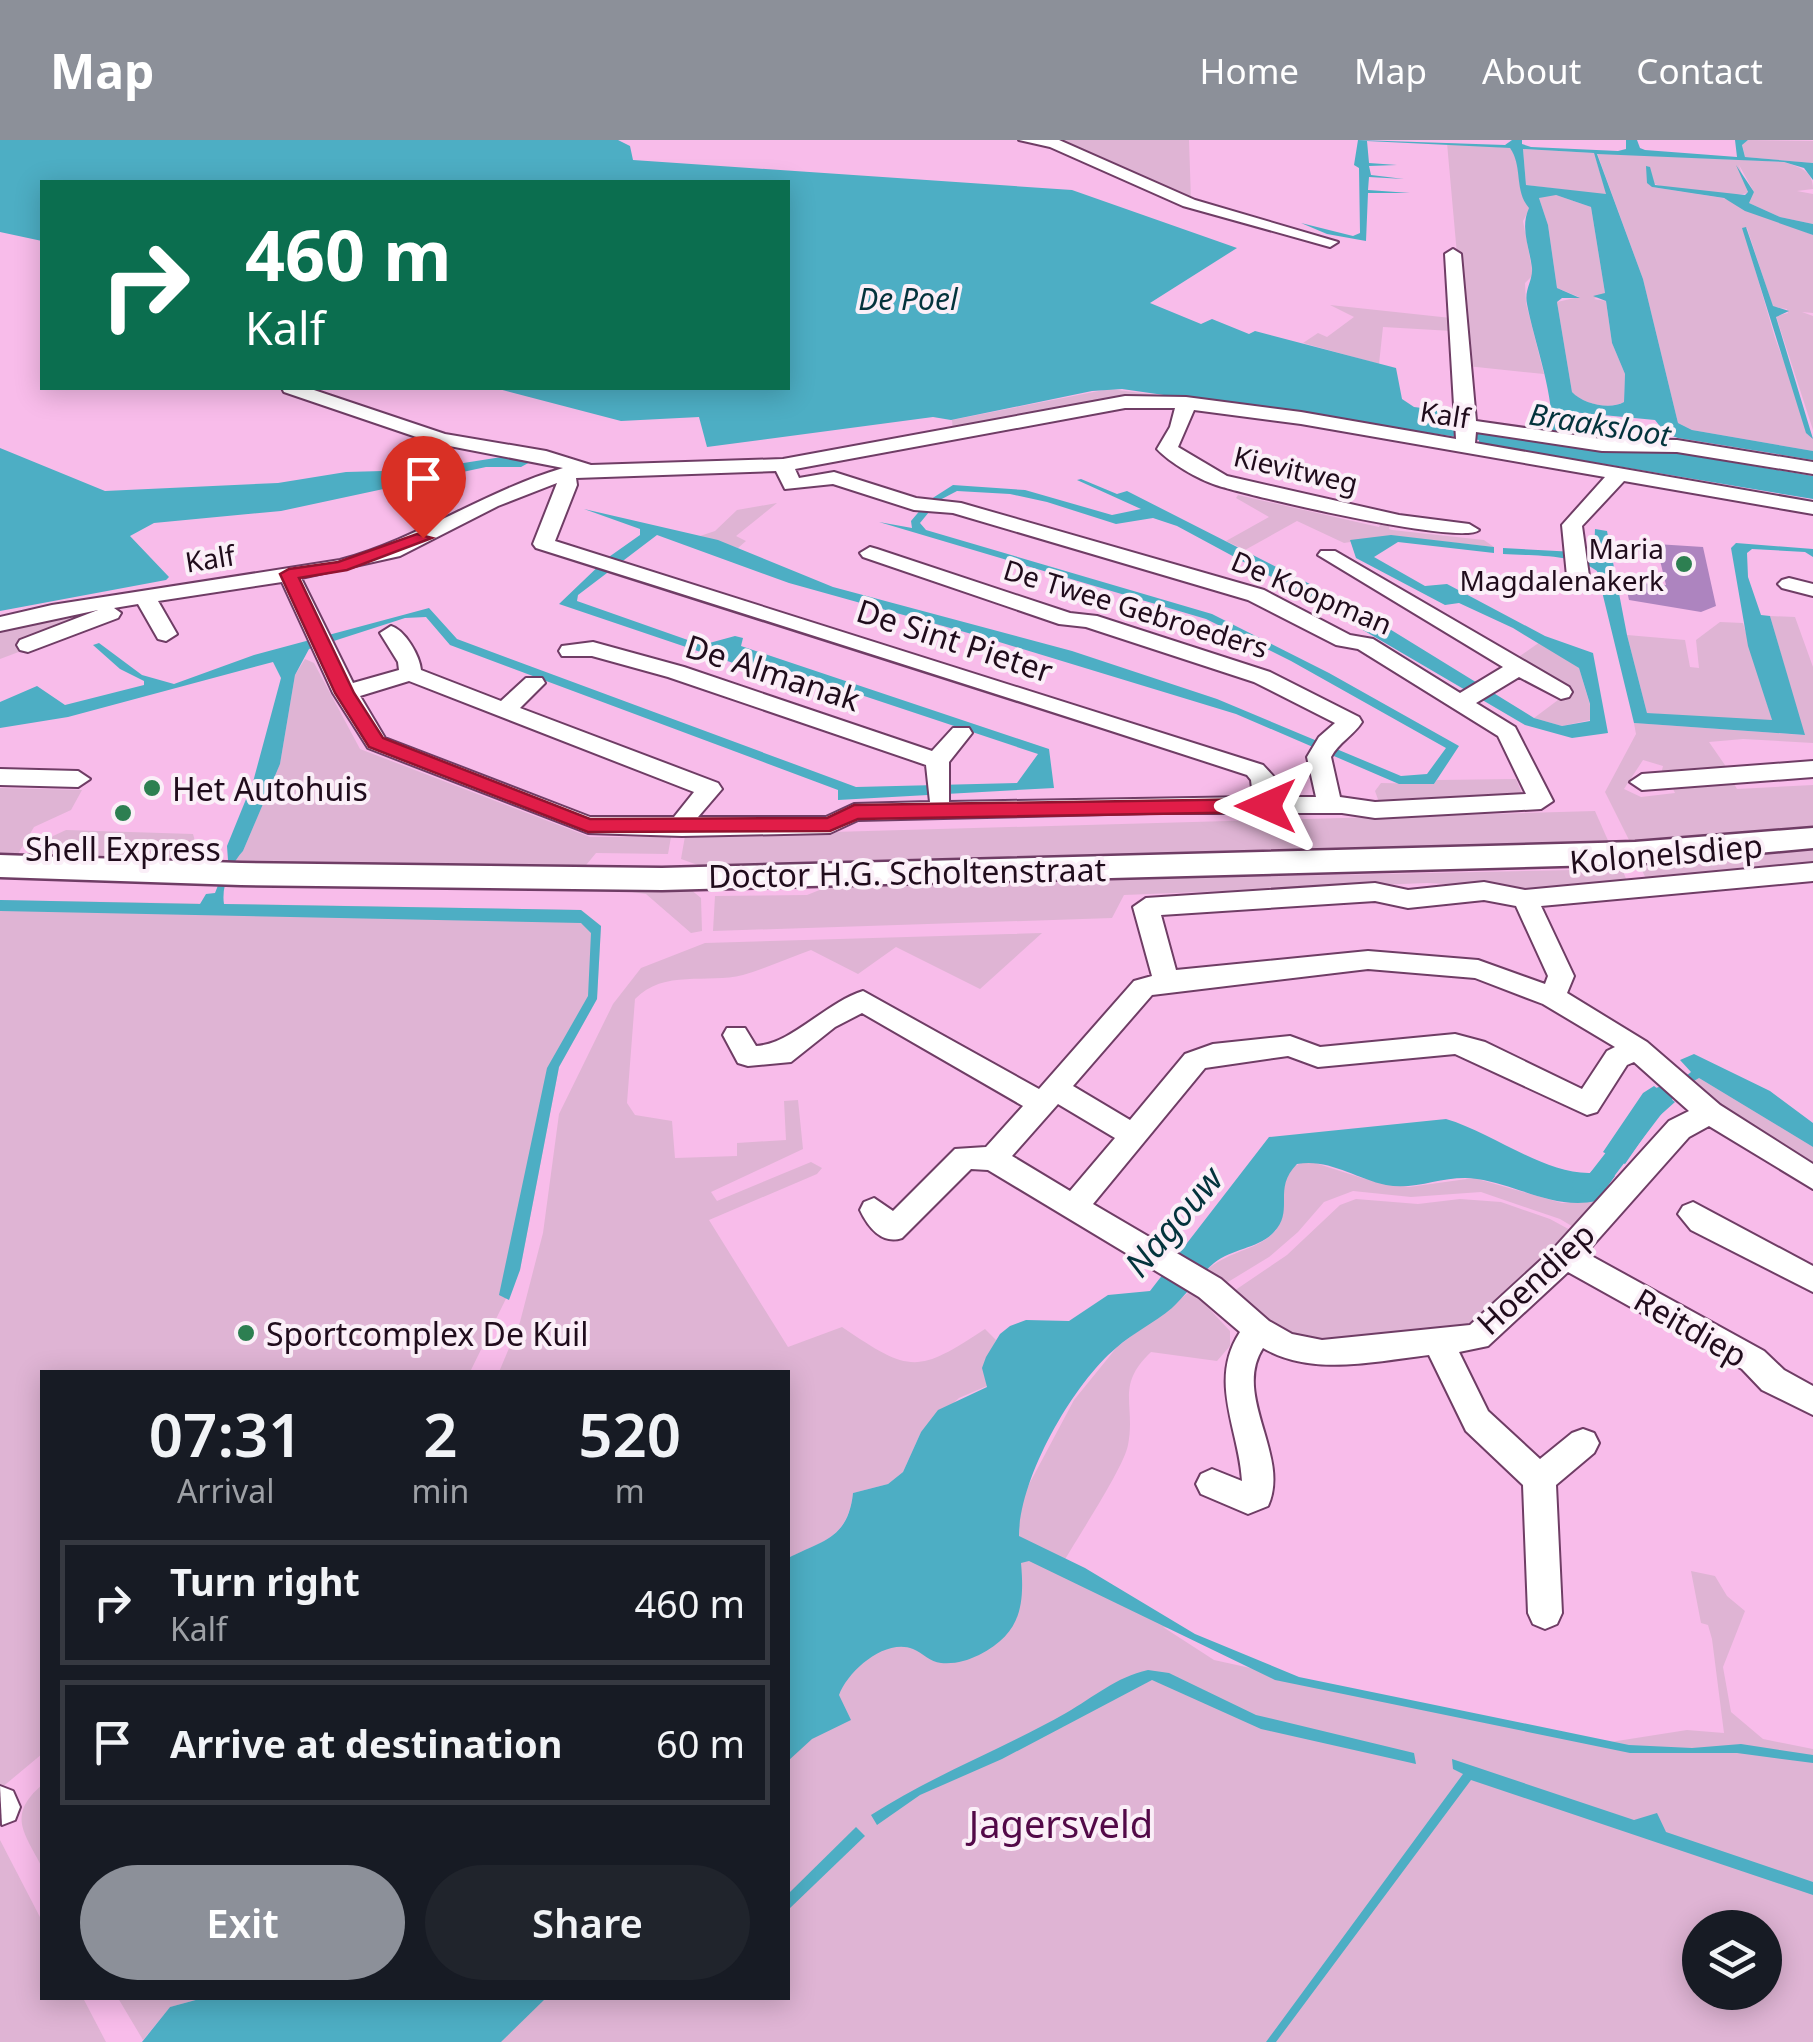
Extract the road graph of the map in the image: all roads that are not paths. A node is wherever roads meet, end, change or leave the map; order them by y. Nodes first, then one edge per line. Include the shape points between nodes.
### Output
1 (1027, 140) edge
2 (1330, 242) dead end
3 (1453, 254) dead end
4 (297, 390) edge
5 (1186, 403) junction
6 (1466, 435) junction
7 (783, 465) junction
8 (1813, 468) edge
9 (590, 470) junction
10 (565, 473) junction
11 (1620, 474) junction
12 (1813, 508) edge
13 (1469, 530) dead end
14 (870, 553) dead end
15 (1328, 555) dead end
16 (1578, 564) dead end
17 (289, 574) junction
18 (1789, 584) dead end
19 (1813, 590) edge
20 (135, 598) junction
21 (0, 624) edge
22 (391, 633) dead end
23 (166, 634) dead end
24 (28, 645) dead end
25 (570, 651) dead end
26 (1519, 667) junction
27 (410, 674) junction
28 (534, 683) dead end
29 (1560, 692) dead end
30 (344, 693) junction
31 (1473, 695) junction
32 (502, 712) junction
33 (961, 733) dead end
34 (1813, 769) edge
35 (0, 778) edge
36 (78, 779) dead end
37 (1642, 782) dead end
38 (1330, 805) junction
39 (1266, 806) junction
40 (682, 828) junction
41 (1813, 838) edge
42 (0, 866) edge
43 (1813, 872) edge
44 (1525, 899) junction
45 (1166, 981) junction
46 (1552, 997) junction
47 (736, 1034) dead end
48 (1637, 1050) junction
49 (1047, 1096) junction
50 (1710, 1113) junction
51 (1132, 1134) junction
52 (993, 1159) junction
53 (1813, 1178) edge
54 (1074, 1207) junction
55 (874, 1210) dead end
56 (1693, 1214) dead end
57 (1565, 1256) junction
58 (1813, 1280) edge
59 (1258, 1330) junction
60 (1439, 1343) junction
61 (1813, 1401) edge
62 (1583, 1443) dead end
63 (1539, 1480) junction
64 (1212, 1484) dead end
65 (1545, 1613) dead end

1 - 2 street via 1053,143 1189,203
3 - 6 street
4 - 9 street, Kalf via 441,439
5 - 6 street, Kalf
5 - 7 street, Kalf via 1124,402
5 - 13 street, Kievitweg via 1168,449 1220,480
6 - 8 street via 1677,446
6 - 11 street, Kalf
7 - 9 street, Kalf
7 - 31 street, De Koopman via 792,485 834,478 1052,533 1256,595
9 - 10 street, Kalf
10 - 17 street, Kalf via 393,552
10 - 39 street, De Sint Pieter via 568,484 543,544 1256,770
11 - 12 street, Kalf
11 - 16 street via 1572,524
14 - 38 street, De Twee Gebroeders via 1262,676 1351,722 1323,749
15 - 26 street
17 - 20 street, Kalf
17 - 30 street
18 - 19 street
20 - 21 street, Kalf
20 - 23 street
20 - 24 street
22 - 27 street
25 - 33 street, De Almanak via 592,649 676,672 938,780
26 - 29 street
26 - 31 street
27 - 30 street
27 - 32 street
28 - 32 street
30 - 40 street via 376,743 588,825
31 - 38 street, De Koopman via 1507,732 1541,802 1375,810
32 - 40 street via 710,789
34 - 37 street
35 - 36 street
38 - 39 street
39 - 40 street via 854,812 830,825
41 - 42 main road, Doctor H.G. Scholtenstraat via 1635,853 662,879
43 - 44 street, Kolonelsdiep
44 - 45 street, Kolonelsdiep via 1484,891 1408,899 1375,892 1146,907
44 - 46 street via 1561,976
45 - 46 street via 1412,961 1478,969
45 - 49 street via 1143,988
46 - 48 street
47 - 49 street via 748,1056 781,1056 826,1020 864,1001
48 - 50 street
48 - 51 street via 1616,1058 1586,1104 1475,1048 1454,1044 1318,1057 1290,1046 1213,1054 1195,1061
49 - 51 street
49 - 52 street
50 - 53 street
50 - 57 street, Hoendiep via 1679,1129
51 - 54 street
52 - 54 street, Hoendiep
52 - 55 street via 965,1157 892,1230
54 - 59 street, Hoendiep via 1210,1288
56 - 58 street
57 - 60 street, Hoendiep via 1477,1337
57 - 61 street, Reitdiep via 1753,1360 1773,1380
59 - 60 street, Hoendiep via 1286,1346 1322,1353
59 - 64 street via 1240,1364 1259,1487 1248,1499
60 - 63 street via 1478,1421
62 - 63 street
63 - 65 street

